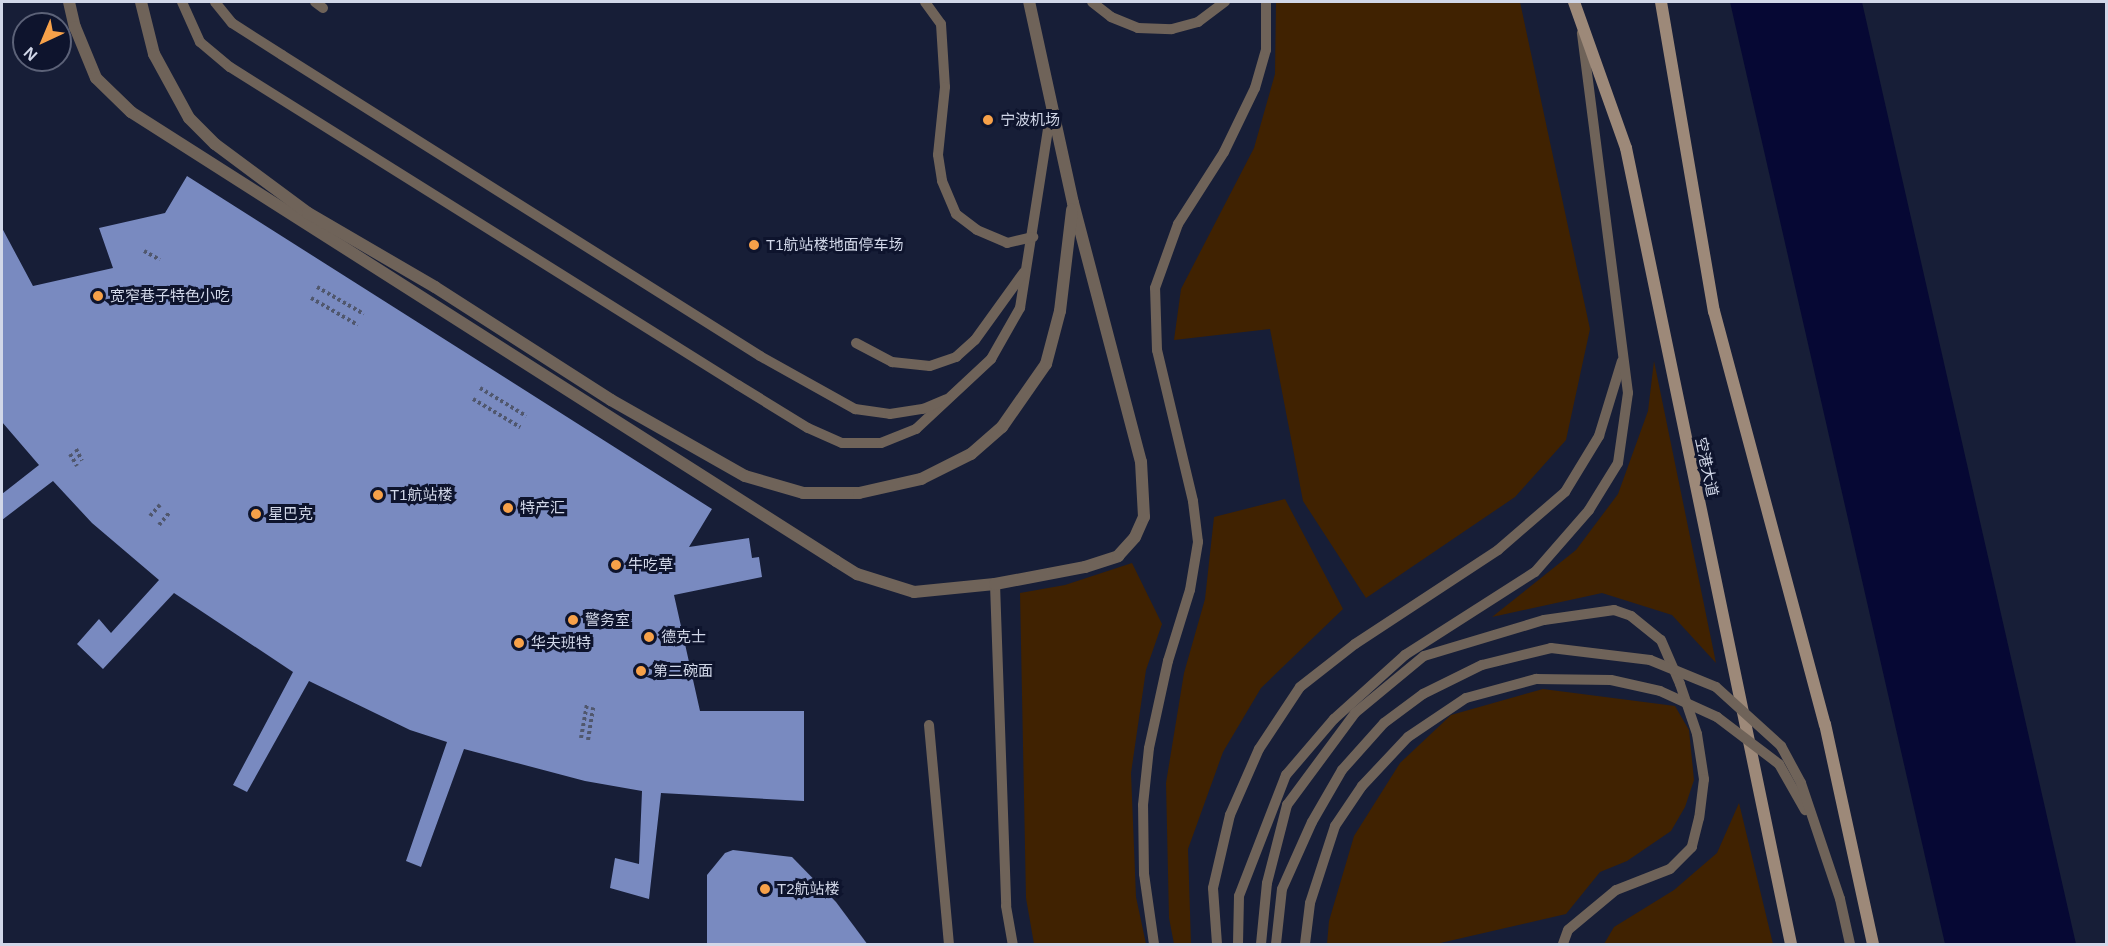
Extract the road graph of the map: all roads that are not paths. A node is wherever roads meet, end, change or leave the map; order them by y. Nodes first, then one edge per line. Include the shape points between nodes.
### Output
1 (69, 2) edge
2 (141, 2) edge
3 (182, 2) edge
4 (215, 2) edge
5 (925, 2) edge
6 (1029, 2) edge
7 (1092, 2) edge
8 (1225, 2) edge
9 (1266, 2) edge
10 (1574, 2) edge
11 (1661, 2) edge
12 (1580, 18) junction
13 (1051, 111) junction
14 (1073, 203) junction
15 (1033, 237) junction
16 (1028, 268) junction
17 (856, 344) dead end
18 (1623, 355) junction
19 (960, 392) junction
20 (995, 584) junction
21 (929, 725) dead end
22 (1818, 831) junction
23 (949, 945) edge
24 (1013, 945) edge
25 (1155, 945) edge
26 (1216, 945) edge
27 (1238, 945) edge
28 (1261, 945) edge
29 (1276, 945) edge
30 (1305, 945) edge
31 (1563, 945) edge
32 (1791, 945) edge
33 (1850, 945) edge
34 (1873, 945) edge

1 - 20 street via 96,78 131,112 836,561 857,574 914,592
2 - 14 street via 154,54 189,118 215,144 308,213 435,287 610,400 745,476 803,494 860,493 921,478 970,454 1002,427 1046,364 1060,311
3 - 19 lane via 200,42 230,67 807,428 842,443 881,442 916,429
4 - 19 lane via 232,23 282,55 760,356 855,409 890,414 923,410
5 - 15 lane via 941,24 945,87 938,155 942,182 956,213 994,240 1007,243
6 - 13 street
7 - 8 lane via 1111,17 1138,28 1172,30 1198,21
9 - 25 lane via 1266,50 1255,88 1224,152 1178,224 1155,288 1157,350 1193,501 1198,542 1191,590 1168,661 1147,771 1144,873
10 - 12 main road, 空港大道
11 - 34 main road via 1714,311 1825,724
12 - 18 lane
12 - 32 main road, 空港大道 via 1626,148
13 - 14 street
13 - 15 lane
14 - 20 street via 1141,462 1144,517 1135,537 1118,556 1085,567
15 - 16 lane
16 - 17 lane via 975,340 956,357 930,366 892,362
16 - 19 lane via 1020,308 991,359
18 - 26 lane via 1599,436 1565,492 1498,550 1355,644 1300,687 1259,749 1230,815 1213,888
18 - 27 lane via 1628,393 1618,463 1589,510 1535,572 1405,655 1334,719 1286,775 1239,896
20 - 24 lane via 1006,906
21 - 23 lane
22 - 29 lane, bridge via 1801,783 1781,746 1716,687 1650,660 1551,648 1482,665 1423,694 1384,723 1342,770 1312,822 1282,890
22 - 30 lane, bridge via 1779,764 1717,717 1660,691 1611,680 1536,679 1466,698 1408,737 1362,786 1335,826 1310,903
22 - 33 lane, bridge
28 - 31 lane via 1267,883 1287,806 1355,713 1424,656 1544,620 1614,610 1631,616 1661,640 1680,684 1697,734 1704,779 1699,818 1692,847 1670,869 1616,890 1568,930

